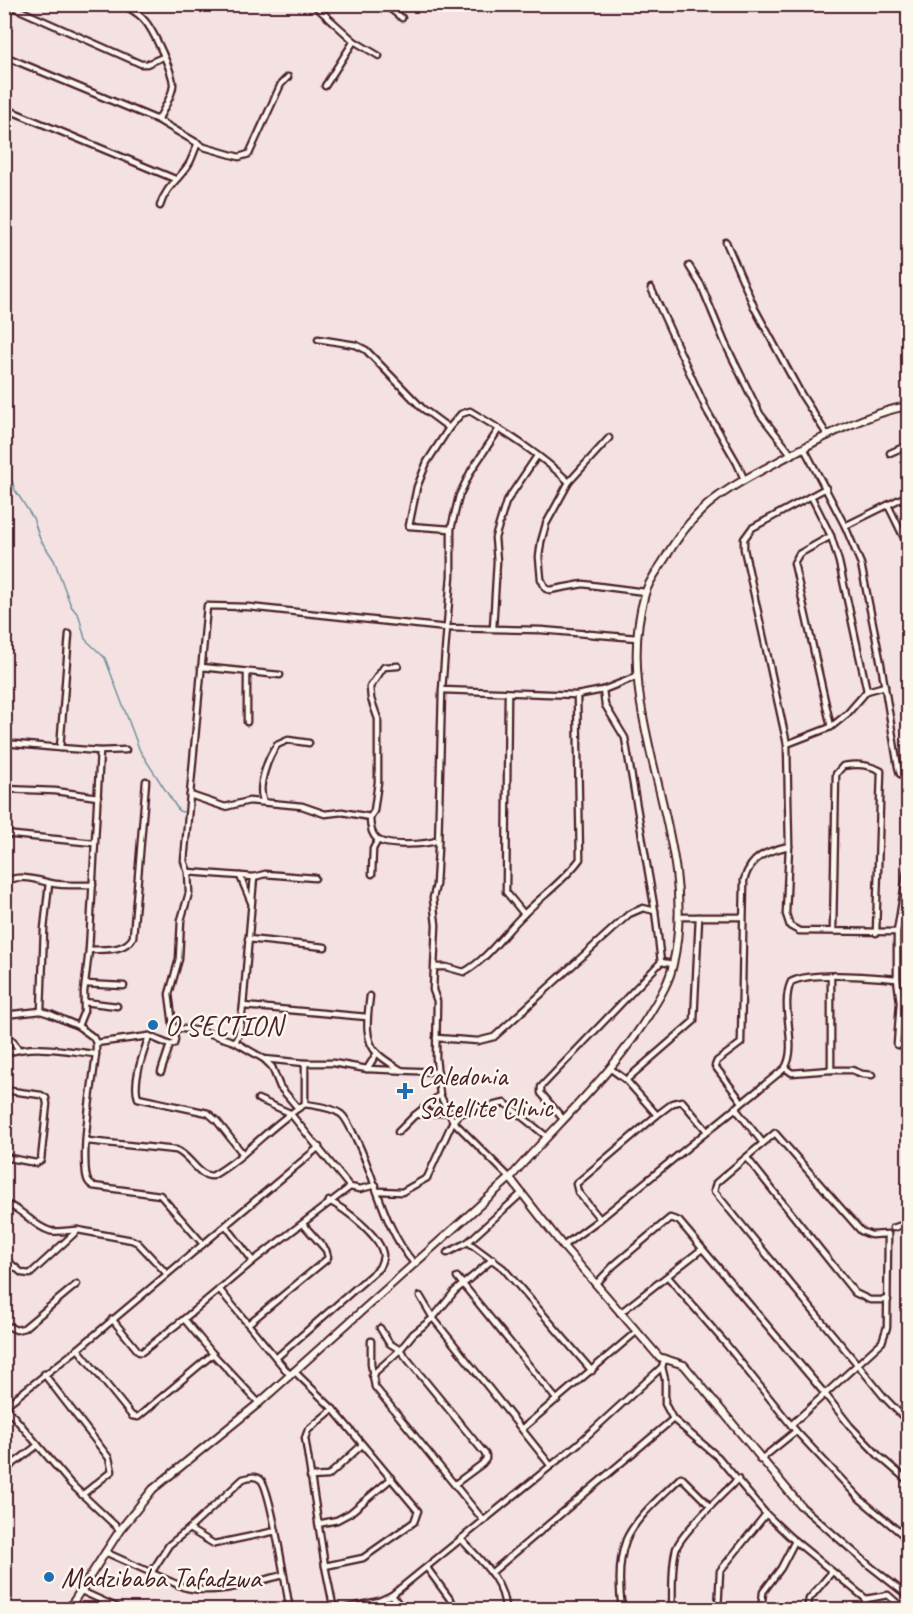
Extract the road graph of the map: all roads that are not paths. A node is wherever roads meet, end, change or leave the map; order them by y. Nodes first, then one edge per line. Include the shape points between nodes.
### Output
1 (6, 4) edge
2 (313, 4) edge
3 (384, 4) edge
4 (122, 5) edge
5 (402, 18) dead end
6 (354, 40) junction
7 (4, 56) edge
8 (379, 56) dead end
9 (163, 57) junction
10 (288, 77) dead end
11 (325, 86) dead end
12 (4, 108) edge
13 (158, 120) junction
14 (198, 143) junction
15 (175, 179) junction
16 (160, 206) dead end
17 (726, 242) dead end
18 (689, 266) dead end
19 (651, 288) dead end
20 (318, 339) dead end
21 (909, 406) edge
22 (449, 428) junction
23 (499, 429) junction
24 (828, 436) junction
25 (609, 438) dead end
26 (909, 445) edge
27 (804, 448) junction
28 (890, 453) dead end
29 (791, 454) junction
30 (537, 456) junction
31 (744, 479) junction
32 (569, 482) junction
33 (826, 488) junction
34 (909, 495) edge
35 (811, 496) junction
36 (888, 505) junction
37 (845, 526) junction
38 (451, 529) junction
39 (831, 536) junction
40 (908, 546) edge
41 (645, 592) junction
42 (447, 628) junction
43 (493, 629) junction
44 (69, 634) dead end
45 (637, 638) junction
46 (398, 666) dead end
47 (201, 667) junction
48 (248, 672) junction
49 (280, 675) dead end
50 (638, 676) junction
51 (885, 686) junction
52 (442, 690) junction
53 (603, 690) junction
54 (867, 691) junction
55 (508, 693) junction
56 (578, 695) junction
57 (247, 722) dead end
58 (831, 727) junction
59 (4, 743) edge
60 (309, 743) dead end
61 (787, 744) junction
62 (60, 748) junction
63 (126, 750) dead end
64 (100, 751) junction
65 (909, 777) edge
66 (146, 781) dead end
67 (4, 789) edge
68 (190, 795) junction
69 (98, 797) junction
70 (264, 802) junction
71 (370, 817) junction
72 (4, 834) edge
73 (378, 840) junction
74 (438, 840) junction
75 (94, 843) junction
76 (430, 844) junction
77 (789, 846) junction
78 (438, 848) junction
79 (909, 865) edge
80 (188, 872) junction
81 (372, 874) dead end
82 (240, 876) junction
83 (254, 877) junction
84 (315, 878) dead end
85 (4, 883) edge
86 (49, 883) junction
87 (93, 885) junction
88 (252, 904) junction
89 (656, 911) junction
90 (524, 914) junction
91 (678, 917) junction
92 (699, 917) junction
93 (742, 917) junction
94 (833, 930) junction
95 (897, 932) junction
96 (876, 933) junction
97 (248, 939) junction
98 (325, 947) dead end
99 (89, 950) junction
100 (661, 962) junction
101 (673, 964) junction
102 (435, 967) junction
103 (831, 976) junction
104 (897, 979) junction
105 (85, 984) junction
106 (123, 986) dead end
107 (370, 996) dead end
108 (84, 1002) junction
109 (900, 1002) junction
110 (909, 1003) edge
111 (117, 1006) dead end
112 (243, 1006) junction
113 (40, 1011) junction
114 (4, 1015) edge
115 (367, 1017) junction
116 (78, 1026) junction
117 (174, 1028) junction
118 (4, 1036) edge
119 (149, 1036) junction
120 (436, 1038) junction
121 (235, 1042) junction
122 (96, 1043) junction
123 (170, 1045) junction
124 (909, 1046) edge
125 (19, 1050) junction
126 (377, 1053) junction
127 (4, 1054) edge
128 (96, 1054) junction
129 (264, 1059) junction
130 (305, 1063) junction
131 (785, 1068) junction
132 (368, 1069) junction
133 (611, 1069) junction
134 (401, 1070) junction
135 (831, 1070) junction
136 (161, 1072) dead end
137 (438, 1072) junction
138 (872, 1075) dead end
139 (626, 1080) junction
140 (4, 1090) edge
141 (440, 1095) junction
142 (258, 1099) dead end
143 (742, 1102) junction
144 (305, 1104) junction
145 (298, 1108) junction
146 (735, 1108) junction
147 (448, 1112) junction
148 (290, 1113) junction
149 (415, 1115) junction
150 (657, 1115) junction
151 (563, 1119) junction
152 (453, 1121) junction
153 (707, 1131) junction
154 (398, 1132) dead end
155 (546, 1136) junction
156 (87, 1141) junction
157 (763, 1143) junction
158 (319, 1147) junction
159 (243, 1154) junction
160 (4, 1157) edge
161 (747, 1158) junction
162 (510, 1178) junction
163 (376, 1185) junction
164 (350, 1187) junction
165 (379, 1191) junction
166 (522, 1193) junction
167 (329, 1201) junction
168 (4, 1204) edge
169 (600, 1219) junction
170 (909, 1223) edge
171 (303, 1224) junction
172 (226, 1226) junction
173 (892, 1228) dead end
174 (78, 1230) junction
175 (468, 1242) junction
176 (203, 1244) junction
177 (563, 1245) junction
178 (702, 1249) junction
179 (447, 1253) dead end
180 (4, 1258) edge
181 (493, 1259) junction
182 (253, 1261) junction
183 (414, 1263) junction
184 (167, 1274) junction
185 (457, 1277) dead end
186 (668, 1277) junction
187 (77, 1284) dead end
188 (462, 1284) junction
189 (596, 1284) junction
190 (219, 1289) junction
191 (420, 1296) dead end
192 (888, 1300) junction
193 (620, 1312) junction
194 (433, 1318) junction
195 (112, 1319) junction
196 (184, 1319) junction
197 (4, 1324) edge
198 (248, 1324) junction
199 (380, 1328) dead end
200 (636, 1332) junction
201 (371, 1341) dead end
202 (78, 1349) junction
203 (400, 1350) junction
204 (213, 1354) junction
205 (276, 1359) junction
206 (663, 1363) junction
207 (858, 1365) junction
208 (592, 1371) junction
209 (292, 1373) junction
210 (44, 1374) junction
211 (372, 1375) junction
212 (825, 1394) junction
213 (557, 1400) junction
214 (259, 1403) junction
215 (5, 1405) edge
216 (333, 1409) junction
217 (674, 1419) junction
218 (909, 1422) edge
219 (791, 1425) junction
220 (523, 1428) junction
221 (796, 1431) junction
222 (38, 1445) junction
223 (362, 1445) junction
224 (760, 1460) junction
225 (551, 1466) junction
226 (4, 1471) edge
227 (310, 1477) junction
228 (392, 1479) junction
229 (738, 1479) junction
230 (909, 1481) edge
231 (455, 1484) junction
232 (82, 1495) junction
233 (800, 1505) joint
234 (710, 1506) junction
235 (766, 1514) junction
236 (484, 1521) junction
237 (318, 1524) junction
238 (189, 1528) junction
239 (120, 1530) junction
240 (276, 1531) junction
241 (461, 1539) junction
242 (909, 1539) edge
243 (795, 1541) junction
244 (105, 1552) junction
245 (325, 1566) junction
246 (427, 1568) junction
247 (832, 1572) junction
248 (151, 1573) junction
249 (491, 1573) junction
250 (284, 1575) junction
251 (80, 1590) junction
252 (392, 1595) junction
253 (909, 1596) edge
254 (866, 1599) junction
255 (68, 1610) edge
256 (123, 1610) edge
257 (290, 1610) edge
258 (334, 1610) edge
259 (339, 1610) edge
260 (403, 1610) edge
261 (458, 1610) edge
262 (505, 1610) edge
263 (622, 1610) edge
264 (672, 1610) edge
265 (718, 1610) edge
266 (761, 1610) edge
267 (807, 1610) edge
268 (862, 1610) edge
269 (905, 1610) edge

1 - 9 street via 141,64
2 - 6 street
3 - 5 street
4 - 9 street via 145,20
6 - 8 street
6 - 11 street
7 - 13 street
9 - 13 street via 173,88
10 - 14 street via 281,84 249,154 239,157
12 - 15 street
13 - 14 street
14 - 15 street via 190,163
15 - 16 street
17 - 24 street via 755,309
18 - 29 street via 760,414
19 - 31 street via 707,411
20 - 22 street via 366,350 422,408
21 - 24 street via 880,413
22 - 23 street via 460,414 470,411
22 - 38 street via 421,474 409,526
23 - 30 street
23 - 38 street via 459,496
24 - 27 street
25 - 32 street
26 - 28 street
27 - 29 street
27 - 33 street
29 - 31 street
30 - 32 street
30 - 43 street via 507,502 495,538
31 - 41 street via 711,501 680,532
32 - 41 street via 540,542 543,586 550,590 583,584
33 - 35 street
33 - 37 street
34 - 36 street
35 - 39 street
35 - 61 street via 752,528 744,539
36 - 37 street
36 - 40 street
37 - 51 street via 861,564
38 - 42 street
39 - 54 street
39 - 58 street via 799,554 794,563
41 - 45 street
42 - 43 street
42 - 47 street via 207,606
42 - 52 street
43 - 45 street
44 - 62 street
45 - 50 street
46 - 71 street via 384,667 370,687 378,719 378,782
47 - 48 street
47 - 68 street
48 - 49 street
48 - 57 street
50 - 53 street
50 - 91 street via 645,726 672,839
51 - 54 street
51 - 65 street via 898,767 900,774
52 - 55 street
52 - 74 street
53 - 56 street
53 - 89 street via 605,705 625,738
54 - 58 street
55 - 56 street
55 - 90 street via 506,892
56 - 90 street via 580,859
58 - 61 street
59 - 62 street
60 - 70 street via 288,740 277,745 264,771 260,796
61 - 77 street
62 - 64 street
63 - 64 street
64 - 69 street
66 - 99 street via 133,937 126,946
67 - 69 street
68 - 70 street via 225,807
68 - 80 street via 184,861
69 - 75 street
70 - 71 street via 302,806 325,814 342,812
71 - 73 street via 373,835
72 - 75 street
73 - 76 street
73 - 81 street via 373,849
74 - 76 street
74 - 78 street
75 - 87 street
76 - 78 street
77 - 93 street via 768,850 752,863 744,880
77 - 94 street via 786,914 790,926 799,931
78 - 102 street via 433,898
79 - 95 street
80 - 82 street
80 - 117 street via 180,959 169,994
82 - 83 street
82 - 88 street
83 - 84 street via 273,874
83 - 88 street
85 - 86 street via 15,878
86 - 87 street
86 - 113 street
87 - 99 street
88 - 97 street
89 - 100 street
89 - 120 street via 643,908 628,914 494,1037 486,1041
90 - 102 street via 475,966 464,972
91 - 92 street
91 - 101 street
92 - 93 street
92 - 139 street via 694,1021
93 - 143 street via 741,1043 715,1064
94 - 96 street
94 - 96 street via 836,774 843,766 856,764 881,771
95 - 96 street
95 - 104 street
97 - 98 street
97 - 112 street
99 - 105 street
100 - 101 street
100 - 151 street via 541,1087 541,1093
101 - 133 street via 642,1027
102 - 120 street
103 - 104 street
103 - 131 street via 802,977 790,982 789,1058
103 - 135 street
104 - 109 street
105 - 106 street
105 - 108 street
107 - 115 street
108 - 111 street
108 - 116 street
109 - 110 street
109 - 124 street via 897,1045
112 - 115 street
112 - 121 street
113 - 114 street
113 - 116 street
115 - 126 street via 371,1045
116 - 122 street
117 - 121 street via 202,1031
117 - 123 street via 175,1040
118 - 125 street
119 - 122 street
119 - 123 street
119 - 159 street via 140,1065 138,1098 208,1113
120 - 137 street
121 - 129 street
122 - 128 street
123 - 136 street
125 - 127 street
125 - 128 street
126 - 132 street
126 - 134 street
128 - 156 street
129 - 130 street
129 - 145 street via 272,1067 280,1088
130 - 132 street
130 - 144 street
131 - 135 street via 792,1073
131 - 143 street
132 - 134 street
133 - 139 street
133 - 151 street
134 - 137 street
135 - 138 street
137 - 141 street
139 - 150 street
140 - 160 street via 41,1095 47,1104 41,1160 36,1163
141 - 147 street
141 - 149 street
142 - 148 street
143 - 146 street
144 - 145 street
144 - 163 street via 343,1115
145 - 148 street
146 - 153 street
146 - 157 street
147 - 149 street
147 - 152 street
148 - 158 street
148 - 159 street
149 - 154 street
150 - 153 street via 682,1101
150 - 169 street via 576,1184
151 - 155 street
152 - 155 street via 468,1111 505,1103
152 - 162 street
152 - 165 street via 427,1178 402,1192
153 - 169 street
155 - 162 street
156 - 159 street via 176,1150 207,1177
156 - 176 street via 86,1175 90,1184 160,1195
157 - 161 street
157 - 192 street via 775,1133 861,1231 888,1234
158 - 164 street
158 - 172 street
161 - 192 street via 855,1293 870,1300
161 - 207 street via 716,1183 714,1191
162 - 166 street
162 - 183 street
163 - 164 street
163 - 165 street
164 - 167 street
165 - 183 street via 390,1225
166 - 175 street
166 - 177 street
167 - 171 street
167 - 205 street via 376,1240 383,1253 380,1268
168 - 174 street via 20,1209 42,1228
169 - 177 street
170 - 173 street
171 - 182 street
171 - 198 street via 326,1250 327,1259
172 - 176 street
172 - 182 street
174 - 180 street via 30,1274 22,1273
174 - 184 street via 132,1240
175 - 179 street
175 - 181 street
176 - 184 street
177 - 189 street
178 - 186 street
178 - 189 street via 679,1221 670,1218
178 - 212 street
181 - 188 street
181 - 208 street
182 - 190 street
183 - 209 street
184 - 195 street
185 - 188 street
186 - 193 street
186 - 219 street
187 - 197 street via 24,1328 16,1330
188 - 194 street
188 - 213 street
189 - 193 street
190 - 196 street
190 - 198 street
191 - 194 street
192 - 207 street via 882,1342
193 - 200 street
194 - 203 street
194 - 220 street
195 - 196 street via 142,1352
195 - 202 street
196 - 204 street
198 - 205 street
199 - 203 street via 389,1343
200 - 206 street
200 - 208 street
201 - 211 street
202 - 204 street via 132,1416 138,1417
202 - 210 street
203 - 211 street
203 - 231 street via 486,1455 482,1464
204 - 214 street
205 - 209 street
206 - 217 street via 665,1404
206 - 224 street via 674,1361 684,1365
206 - 225 street
207 - 212 street
207 - 218 street
208 - 213 street
209 - 214 street
209 - 216 street
210 - 215 street
210 - 232 street via 109,1458 112,1471
211 - 231 street via 382,1398
212 - 219 street
212 - 230 street via 857,1434
213 - 220 street
214 - 239 street via 153,1489
215 - 222 street
216 - 223 street
216 - 227 street via 306,1434
217 - 229 street
217 - 249 street
219 - 221 street
220 - 225 street
221 - 224 street
221 - 242 street via 860,1499
222 - 226 street
222 - 232 street
223 - 227 street via 328,1476
223 - 228 street
224 - 233 street
225 - 236 street
227 - 237 street
228 - 237 street via 350,1514
228 - 245 street via 418,1511 414,1522 363,1558
229 - 234 street
229 - 235 street
231 - 236 street
232 - 239 street
233 - 253 street
234 - 263 street via 681,1477 647,1510 626,1539 619,1586
234 - 264 street via 677,1546
235 - 243 street
235 - 265 street via 720,1571
236 - 241 street
237 - 245 street
238 - 240 street via 214,1544
238 - 240 street via 243,1479 253,1477 265,1487
238 - 248 street via 169,1545
239 - 244 street
240 - 250 street
241 - 246 street
241 - 249 street
243 - 247 street
243 - 266 street via 763,1592
244 - 248 street
244 - 251 street
245 - 258 street
246 - 252 street
246 - 261 street
247 - 254 street
247 - 267 street via 809,1599
248 - 250 street via 204,1591
249 - 262 street via 505,1597
250 - 257 street
251 - 255 street
251 - 256 street
252 - 259 street
252 - 260 street
254 - 268 street
254 - 269 street via 888,1595

